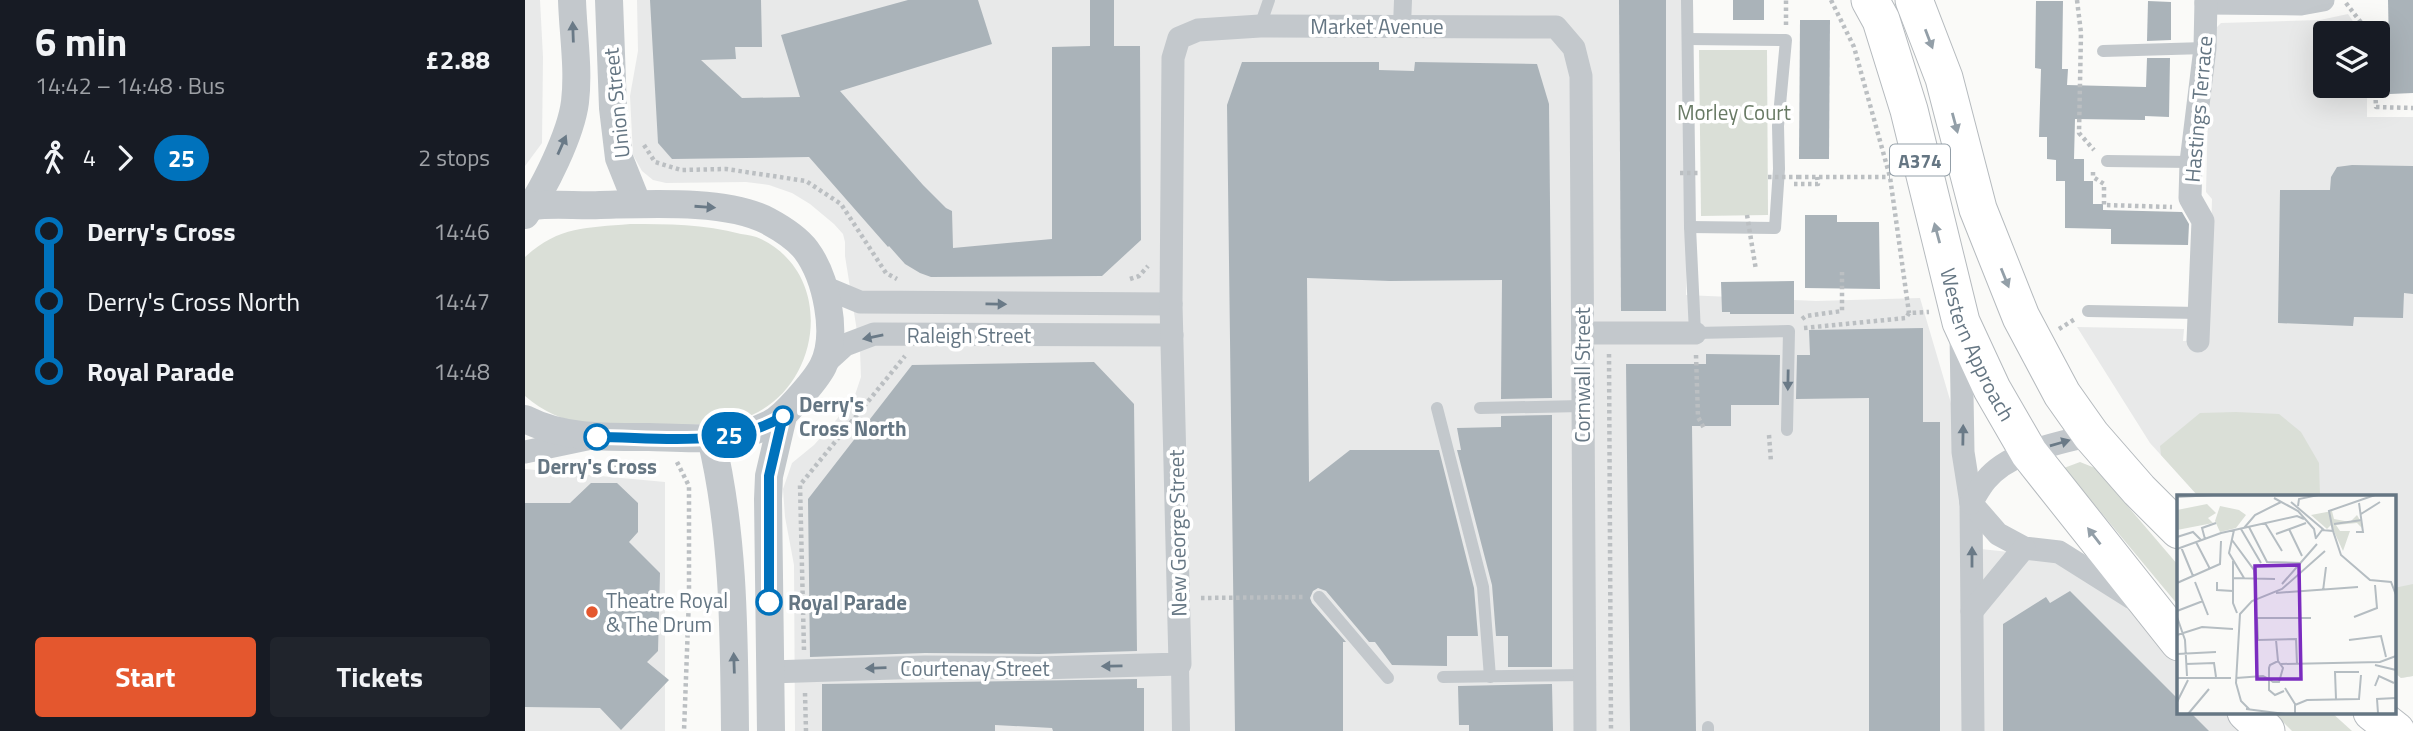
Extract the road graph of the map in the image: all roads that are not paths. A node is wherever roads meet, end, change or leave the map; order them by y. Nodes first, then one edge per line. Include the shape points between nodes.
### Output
1 (572, 0) edge
2 (609, 0) edge
3 (1269, 0) edge
4 (1403, 0) edge
5 (1687, 0) edge
6 (1870, 0) edge
7 (1914, 0) edge
8 (2206, 1) edge
9 (2308, 1) edge
10 (1261, 26) junction
11 (1402, 26) junction
12 (1556, 27) joint
13 (1198, 30) joint
14 (1689, 38) junction
15 (2205, 48) junction
16 (2103, 51) dead end
17 (2107, 161) dead end
18 (2191, 162) junction
19 (637, 204) junction
20 (527, 208) edge
21 (1690, 226) junction
22 (824, 287) junction
23 (1171, 304) junction
24 (2088, 311) dead end
25 (2198, 313) junction
26 (1959, 316) junction
27 (1583, 333) junction
28 (1695, 333) junction
29 (1172, 335) junction
30 (2198, 341) dead end
31 (823, 365) junction
32 (1582, 406) junction
33 (1437, 408) dead end
34 (1480, 408) dead end
35 (783, 416) junction
36 (525, 419) edge
37 (1787, 430) dead end
38 (2091, 435) junction
39 (597, 437) junction
40 (711, 438) junction
41 (525, 452) edge
42 (2029, 453) junction
43 (1971, 503) junction
44 (2177, 528) edge
45 (2024, 548) junction
46 (1319, 597) road end
47 (2150, 609) junction
48 (1972, 611) junction
49 (2177, 640) edge
50 (1180, 664) junction
51 (770, 672) junction
52 (1584, 675) junction
53 (1443, 677) dead end
54 (1490, 677) junction
55 (1388, 678) dead end
56 (2248, 714) edge
57 (735, 731) edge
58 (771, 731) edge
59 (1181, 731) edge
60 (1585, 731) edge
61 (1973, 731) edge
62 (2266, 731) edge

20 -> 1 street, Union Street via 571,123 575,101
2 - 19 street, Union Street via 619,158
3 - 10 lane
4 - 11 street
5 - 14 lane
26 -> 6 main road, Western Approach / A374 via 1909,110 1881,20
7 -> 38 main road, A374 via 1944,78 1978,209 2016,305 2062,394
8 - 9 street
8 - 15 street, Hastings Terrace
10 - 11 street, Market Avenue
10 - 13 street, Market Avenue
11 - 12 street, Market Avenue
12 - 27 street, Cornwall Street via 1574,48 1581,76
13 - 23 street, New George Street via 1179,38 1173,58
14 - 21 lane
14 - 21 lane via 1786,40 1773,180 1775,228
15 - 16 lane
15 - 18 street, Hastings Terrace
17 - 18 lane
18 - 25 street, Hastings Terrace via 2190,198 2203,221
19 - 20 street
19 -> 22 street via 711,207 767,220 804,248
21 - 28 lane
22 -> 23 street, Raleigh Street via 860,302
22 - 31 street via 829,342
23 - 29 street, New George Street
24 - 25 lane
25 - 30 street, Hastings Terrace
26 - 42 main road, Western Approach / A374 via 1992,389
43 -> 26 street via 1963,452
27 - 28 street
27 - 32 street, Cornwall Street
28 -> 37 lane via 1789,331
29 -> 31 street, Raleigh Street via 874,334 845,345
29 - 50 street, New George Street
31 - 35 street
32 - 34 lane
32 - 52 street, Cornwall Street
33 - 54 lane via 1483,587
35 - 40 street via 747,432
35 - 51 street via 769,476
36 - 39 street via 566,434
42 -> 38 street
38 - 44 main road, A374
39 - 40 street
39 - 41 street
57 -> 40 street via 727,534
42 - 43 street via 1986,479
47 -> 42 main road, Western Approach / A374
43 - 45 street via 1998,534
48 -> 43 street
45 - 47 street via 2059,552
45 - 48 street
46 - 55 lane
47 - 49 main road, Western Approach / A374
48 - 61 street
50 -> 51 street, Courtenay Street
50 - 59 street, New George Street
51 - 58 street
52 - 54 lane
52 - 60 street, Cornwall Street
53 - 54 lane
56 - 62 main road

